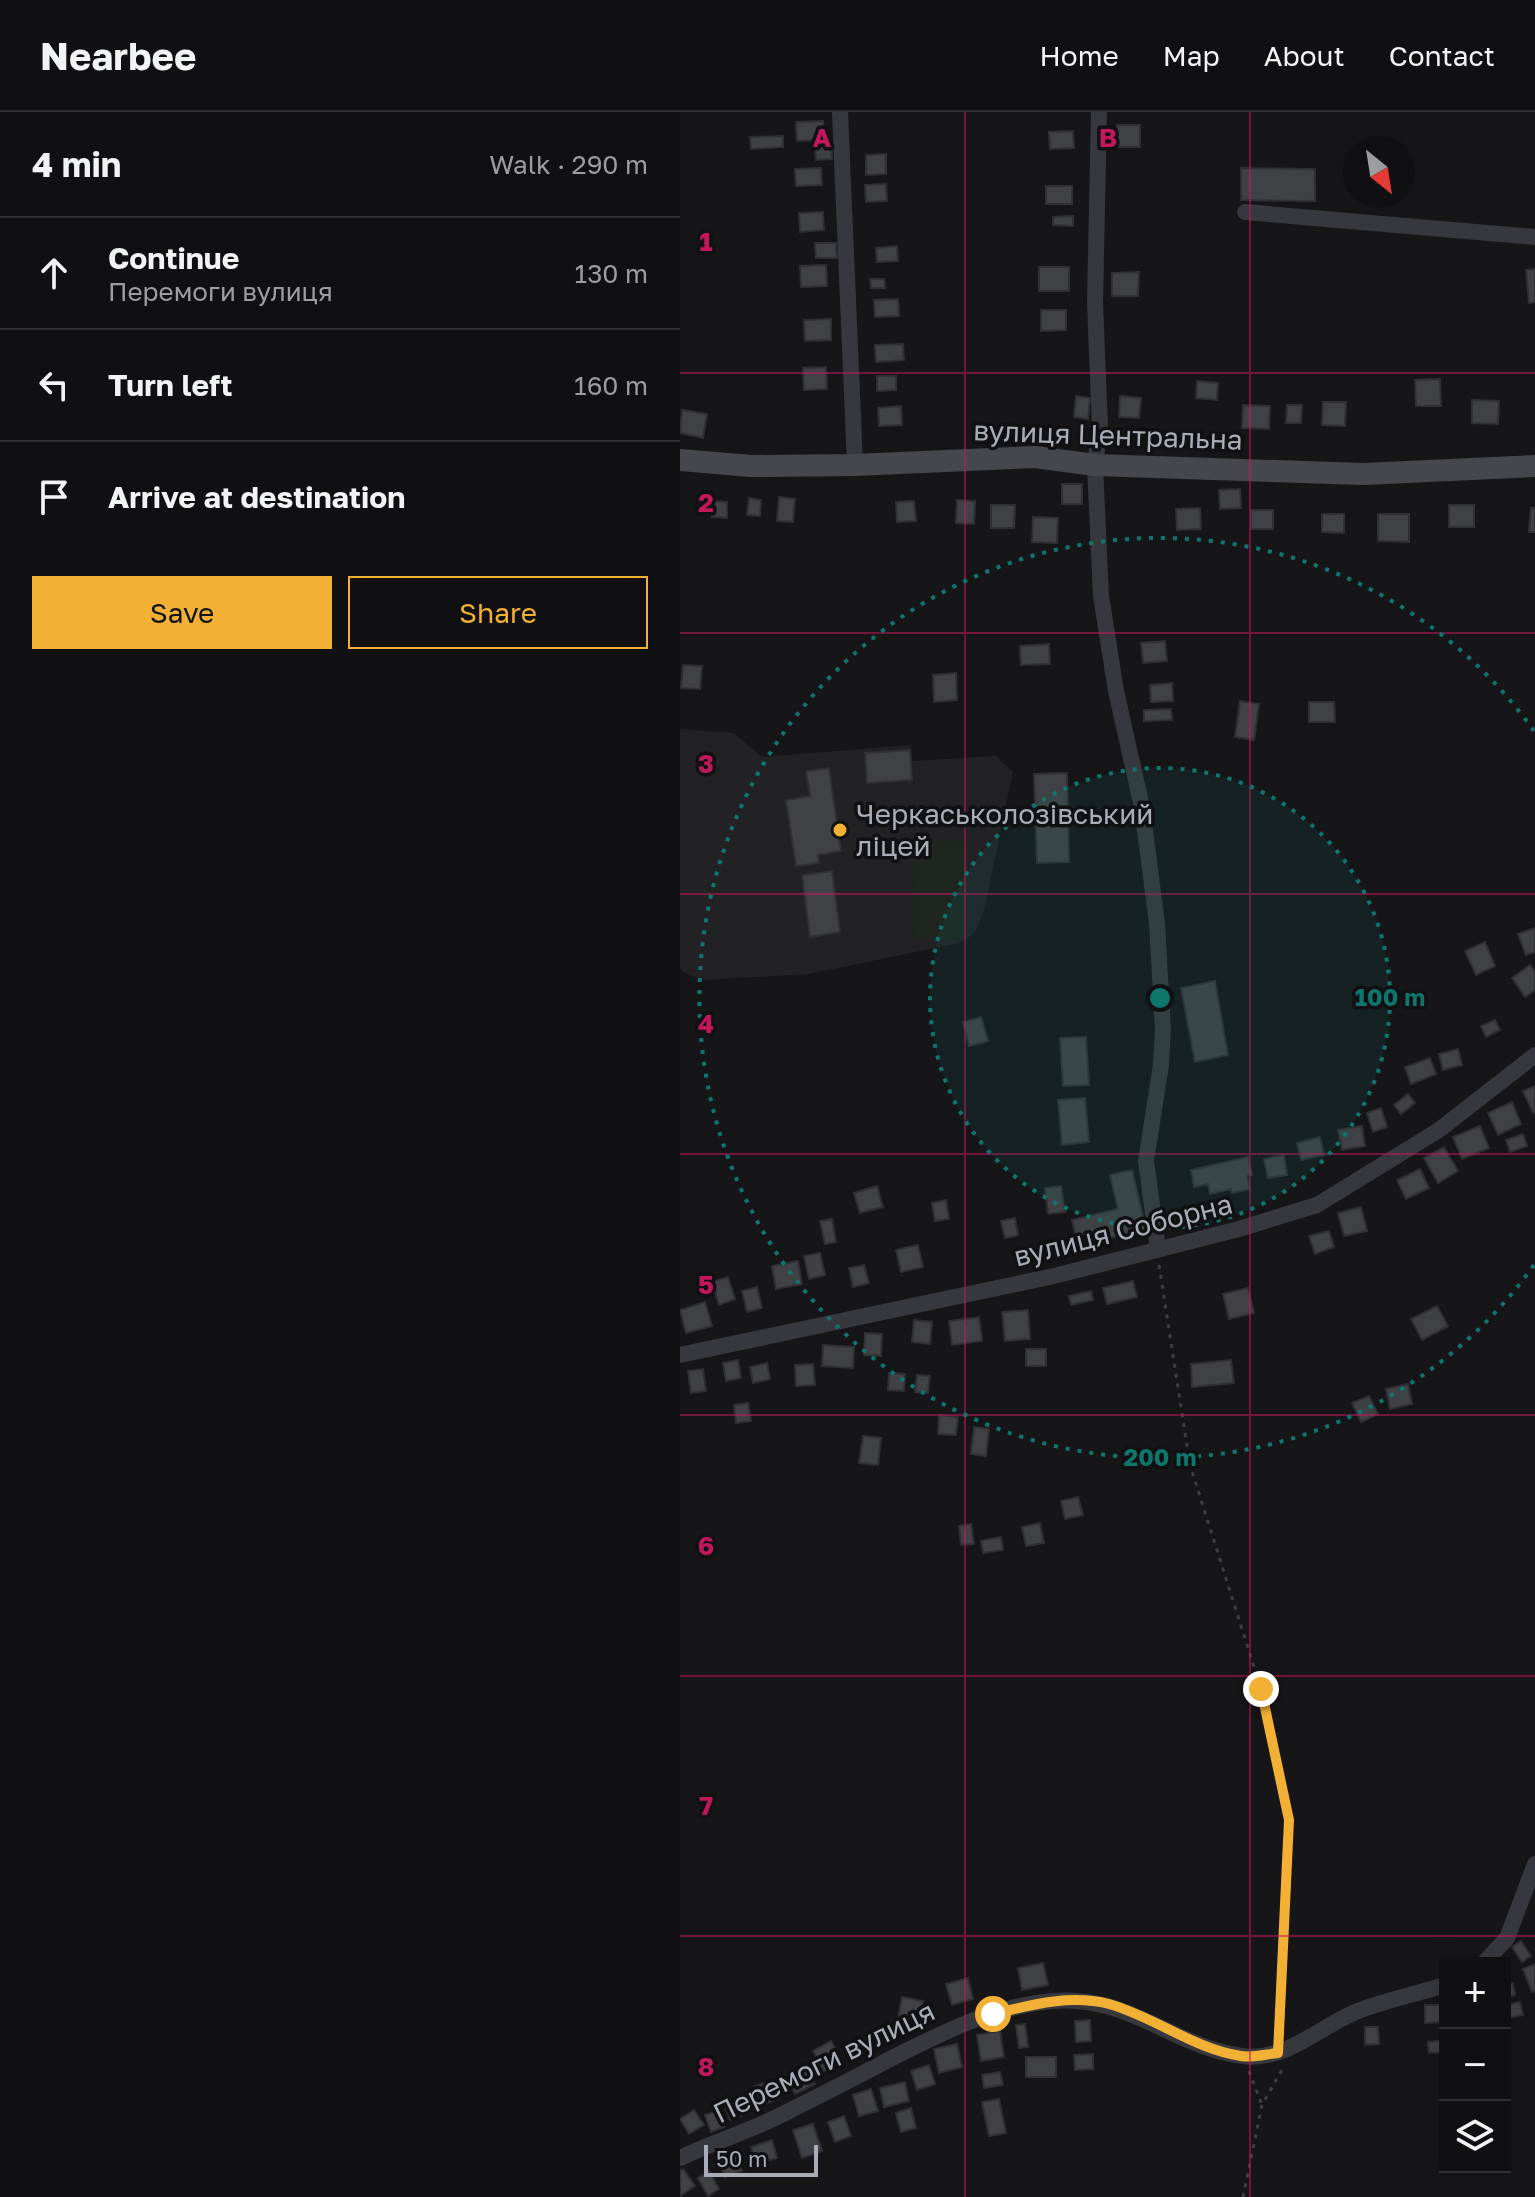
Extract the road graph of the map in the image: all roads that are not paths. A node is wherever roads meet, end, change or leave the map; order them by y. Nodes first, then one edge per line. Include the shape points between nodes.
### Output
1 (840, 112) edge
2 (1099, 112) edge
3 (1245, 212) dead end
4 (1535, 237) edge
5 (680, 460) edge
6 (855, 465) junction
7 (1095, 465) junction
8 (1535, 466) edge
9 (1535, 1055) edge
10 (1158, 1249) junction
11 (680, 1355) edge
12 (1535, 1864) edge
13 (1490, 1957) edge
14 (1439, 1987) edge
15 (680, 2158) edge

1 - 6 street
2 - 7 street via 1095,303 1100,427
3 - 4 street
5 - 6 street, вулиця Центральна
6 - 7 street, вулиця Центральна via 1035,457
7 - 8 street, вулиця Центральна via 1363,474
7 - 10 street via 1101,596 1142,807 1157,924 1161,1065 1146,1161
9 - 10 street, вулиця Соборна via 1439,1130 1317,1205
10 - 11 street, вулиця Соборна
12 - 13 street via 1507,1938
14 - 15 street, Перемоги вулиця via 1359,2011 1278,2053 1244,2057 1212,2049 1108,2004 1052,2001 993,2014 950,2029 759,2126

